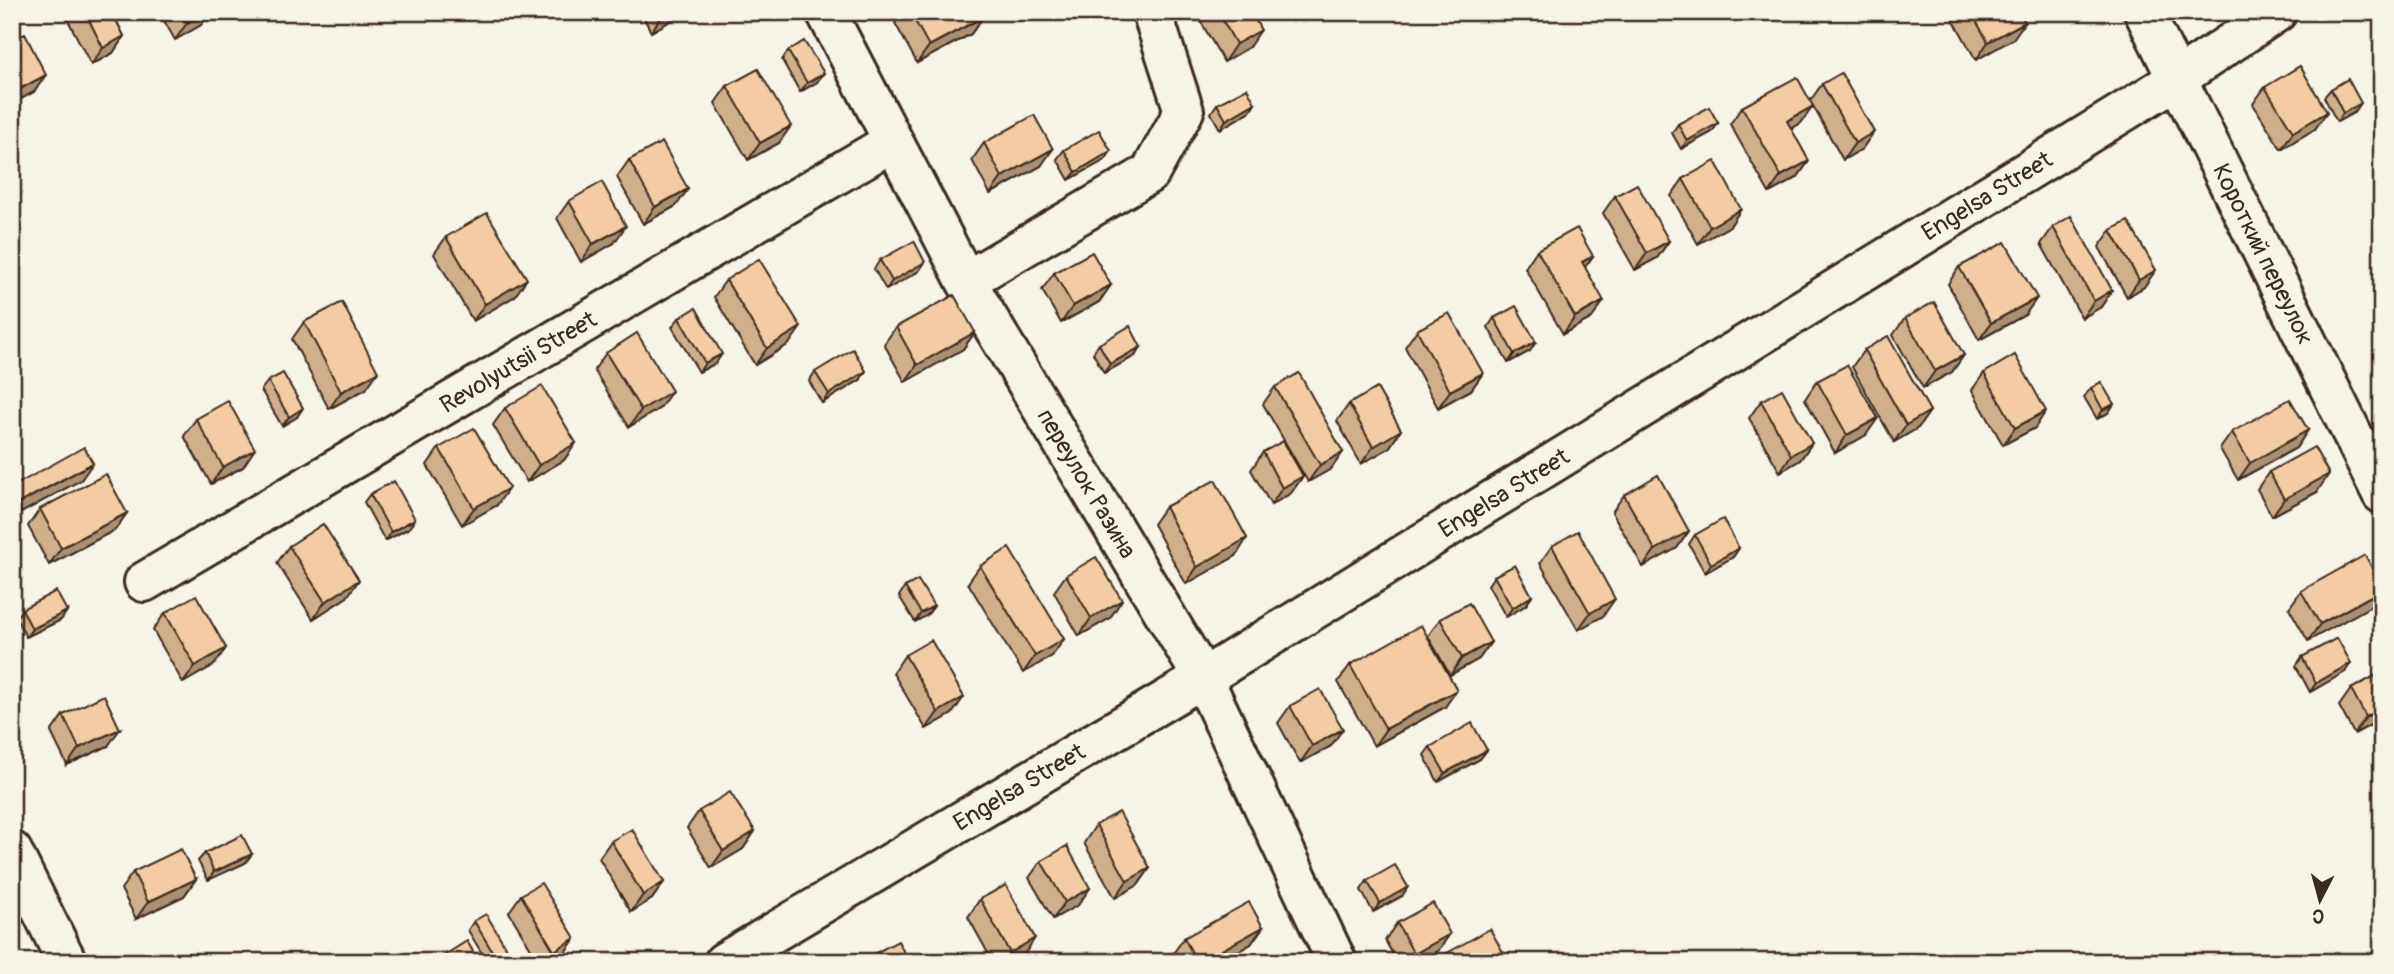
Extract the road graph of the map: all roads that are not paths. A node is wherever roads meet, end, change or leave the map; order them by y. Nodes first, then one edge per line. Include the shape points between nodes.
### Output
1 (826, 12) edge
2 (1152, 12) edge
3 (2144, 12) edge
4 (2277, 12) edge
5 (2177, 79) junction
6 (892, 142) junction
7 (966, 281) junction
8 (2382, 494) edge
9 (144, 582) dead end
10 (1203, 678) junction
11 (12, 851) edge
12 (67, 962) edge
13 (724, 962) edge
14 (1337, 962) edge

1 - 6 street, переулок Разина
2 - 7 street via 1184,111 1150,173
3 - 5 street, Короткий переулок
4 - 5 street, Engelsa Street
5 - 8 street, Короткий переулок
5 - 10 street, Engelsa Street
6 - 7 street, переулок Разина
6 - 9 street, Revolyutsii Street
7 - 10 street, переулок Разина
10 - 13 street, Engelsa Street
10 - 14 street, переулок Разина
11 - 12 street

